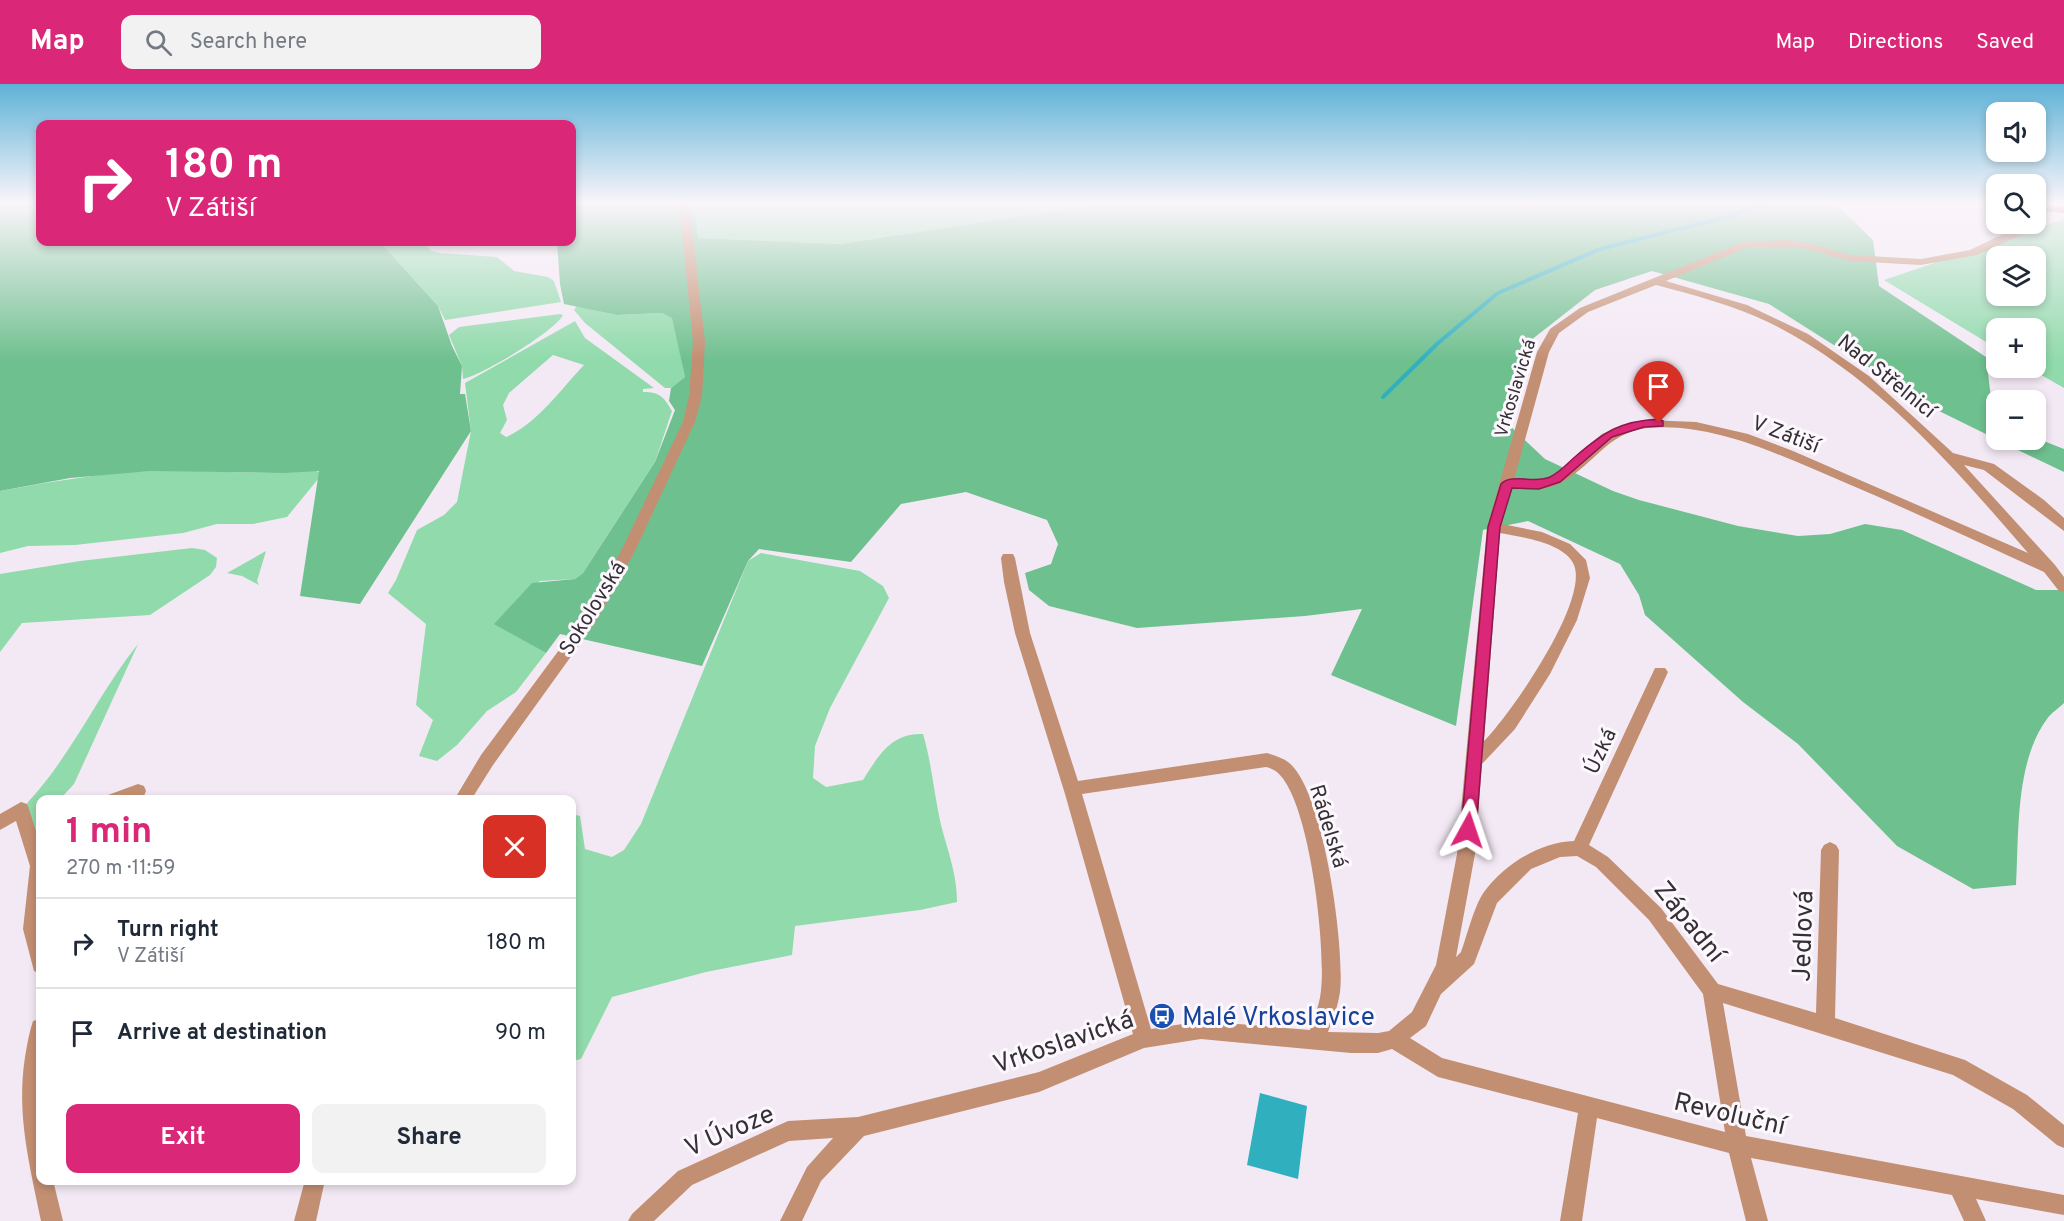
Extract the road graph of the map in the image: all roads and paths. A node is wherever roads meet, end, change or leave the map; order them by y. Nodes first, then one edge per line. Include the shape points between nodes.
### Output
1 (689, 255) edge
2 (1718, 255) edge
3 (1840, 255) edge
4 (1961, 255) edge
5 (1654, 280) junction
6 (1952, 457) junction
7 (1507, 484) junction
8 (2064, 526) edge
9 (1494, 527) junction
10 (1008, 558) dead end
11 (2050, 569) junction
12 (2064, 588) edge
13 (1660, 672) dead end
14 (1474, 761) junction
15 (1072, 789) junction
16 (138, 791) dead end
17 (127, 795) edge
18 (465, 795) edge
19 (0, 823) edge
20 (35, 828) edge
21 (1579, 848) junction
22 (1830, 850) dead end
23 (36, 893) edge
24 (36, 947) edge
25 (1435, 990) junction
26 (1712, 991) junction
27 (1826, 1024) junction
28 (1144, 1039) junction
29 (1316, 1039) junction
30 (1394, 1039) junction
31 (36, 1056) edge
32 (1589, 1106) junction
33 (858, 1127) junction
34 (2064, 1138) edge
35 (1737, 1145) junction
36 (36, 1156) edge
37 (44, 1185) edge
38 (314, 1185) edge
39 (1959, 1187) junction
40 (2064, 1205) edge
41 (52, 1221) edge
42 (305, 1221) edge
43 (639, 1221) edge
44 (791, 1221) edge
45 (1571, 1221) edge
46 (1758, 1221) edge
47 (1975, 1221) edge

1 - 18 street, Sokolovská via 700,359 696,402 689,422 628,551 590,619
2 - 5 street, Vrkoslavická
3 - 4 street, Vrkoslavická via 1921,262
5 - 6 street, Nad Střelnicí via 1736,304 1841,360 1903,409
5 - 7 street, Vrkoslavická via 1584,310 1554,331 1543,352
6 - 8 street via 1989,467
6 - 11 street, Nad Střelnicí
7 - 9 street, Vrkoslavická
7 - 11 street, V Zátiší via 1539,485 1556,480 1608,435 1644,424 1674,422 1707,427 1751,440 1887,495
9 - 14 street, Vrkoslavická
9 - 14 street via 1557,544 1582,564 1584,577 1571,623 1510,723
10 - 15 street via 1019,619
11 - 12 street, Nad Střelnicí
13 - 21 street, Úzká
14 - 25 street, Vrkoslavická via 1466,854 1445,967
15 - 28 street
15 - 29 street, Rádelská via 1267,760 1284,768 1301,796 1323,880 1331,942 1331,989
16 - 17 street
19 - 20 street via 21,809
21 - 25 street via 1559,849 1525,864 1490,898 1468,958
21 - 26 street, Západní via 1602,862 1655,914
22 - 27 street, Jedlová
23 - 24 street via 32,929
25 - 30 street, Vrkoslavická via 1419,1019
26 - 27 street, Západní
26 - 35 street
27 - 34 street, Západní via 1958,1067 2020,1102
28 - 29 street, Vrkoslavická via 1201,1030
28 - 33 street, Vrkoslavická via 1039,1083
29 - 30 street, Vrkoslavická via 1360,1043
30 - 32 street, Revoluční via 1438,1067
31 - 36 street via 31,1092
32 - 35 street, Revoluční
32 - 45 street
33 - 43 street, V Úvoze via 788,1131 685,1178
33 - 44 street via 814,1174
35 - 39 street, Revoluční
35 - 46 street
37 - 41 street
38 - 42 street
39 - 40 street, Revoluční
39 - 47 street

